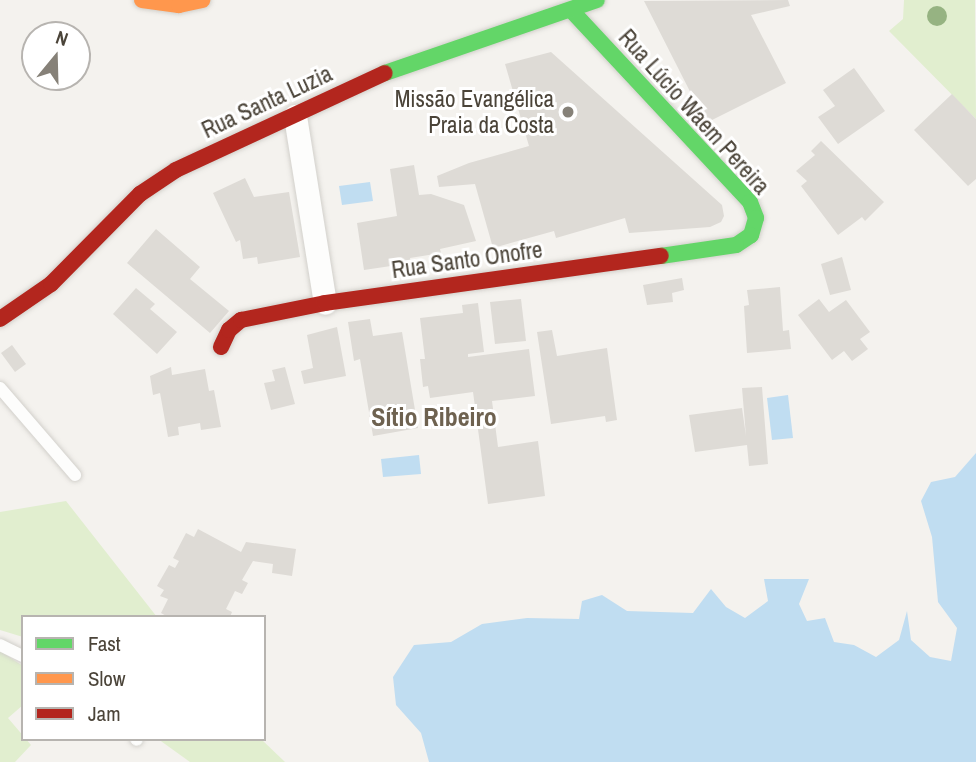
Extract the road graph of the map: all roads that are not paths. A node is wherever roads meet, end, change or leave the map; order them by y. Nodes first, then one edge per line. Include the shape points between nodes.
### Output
1 (142, 0) edge
2 (202, 0) edge
3 (597, 0) edge
4 (571, 10) junction
5 (295, 116) junction
6 (736, 245) joint
7 (325, 303) junction
8 (0, 319) edge
9 (221, 347) dead end
10 (0, 388) edge
11 (75, 475) dead end
12 (0, 645) edge
13 (21, 655) edge

1 - 2 street via 179,5
3 - 4 street, Rua Santa Luzia
4 - 5 street, Rua Santa Luzia via 414,62
4 - 6 street, Rua Lúcio Waem Pereira via 750,202 755,226 751,235
5 - 7 street
5 - 8 street, Rua Santa Luzia via 159,180 51,284
6 - 7 street, Rua Santo Onofre
7 - 9 street, Rua Santo Onofre via 240,320
10 - 11 lane
12 - 13 lane

